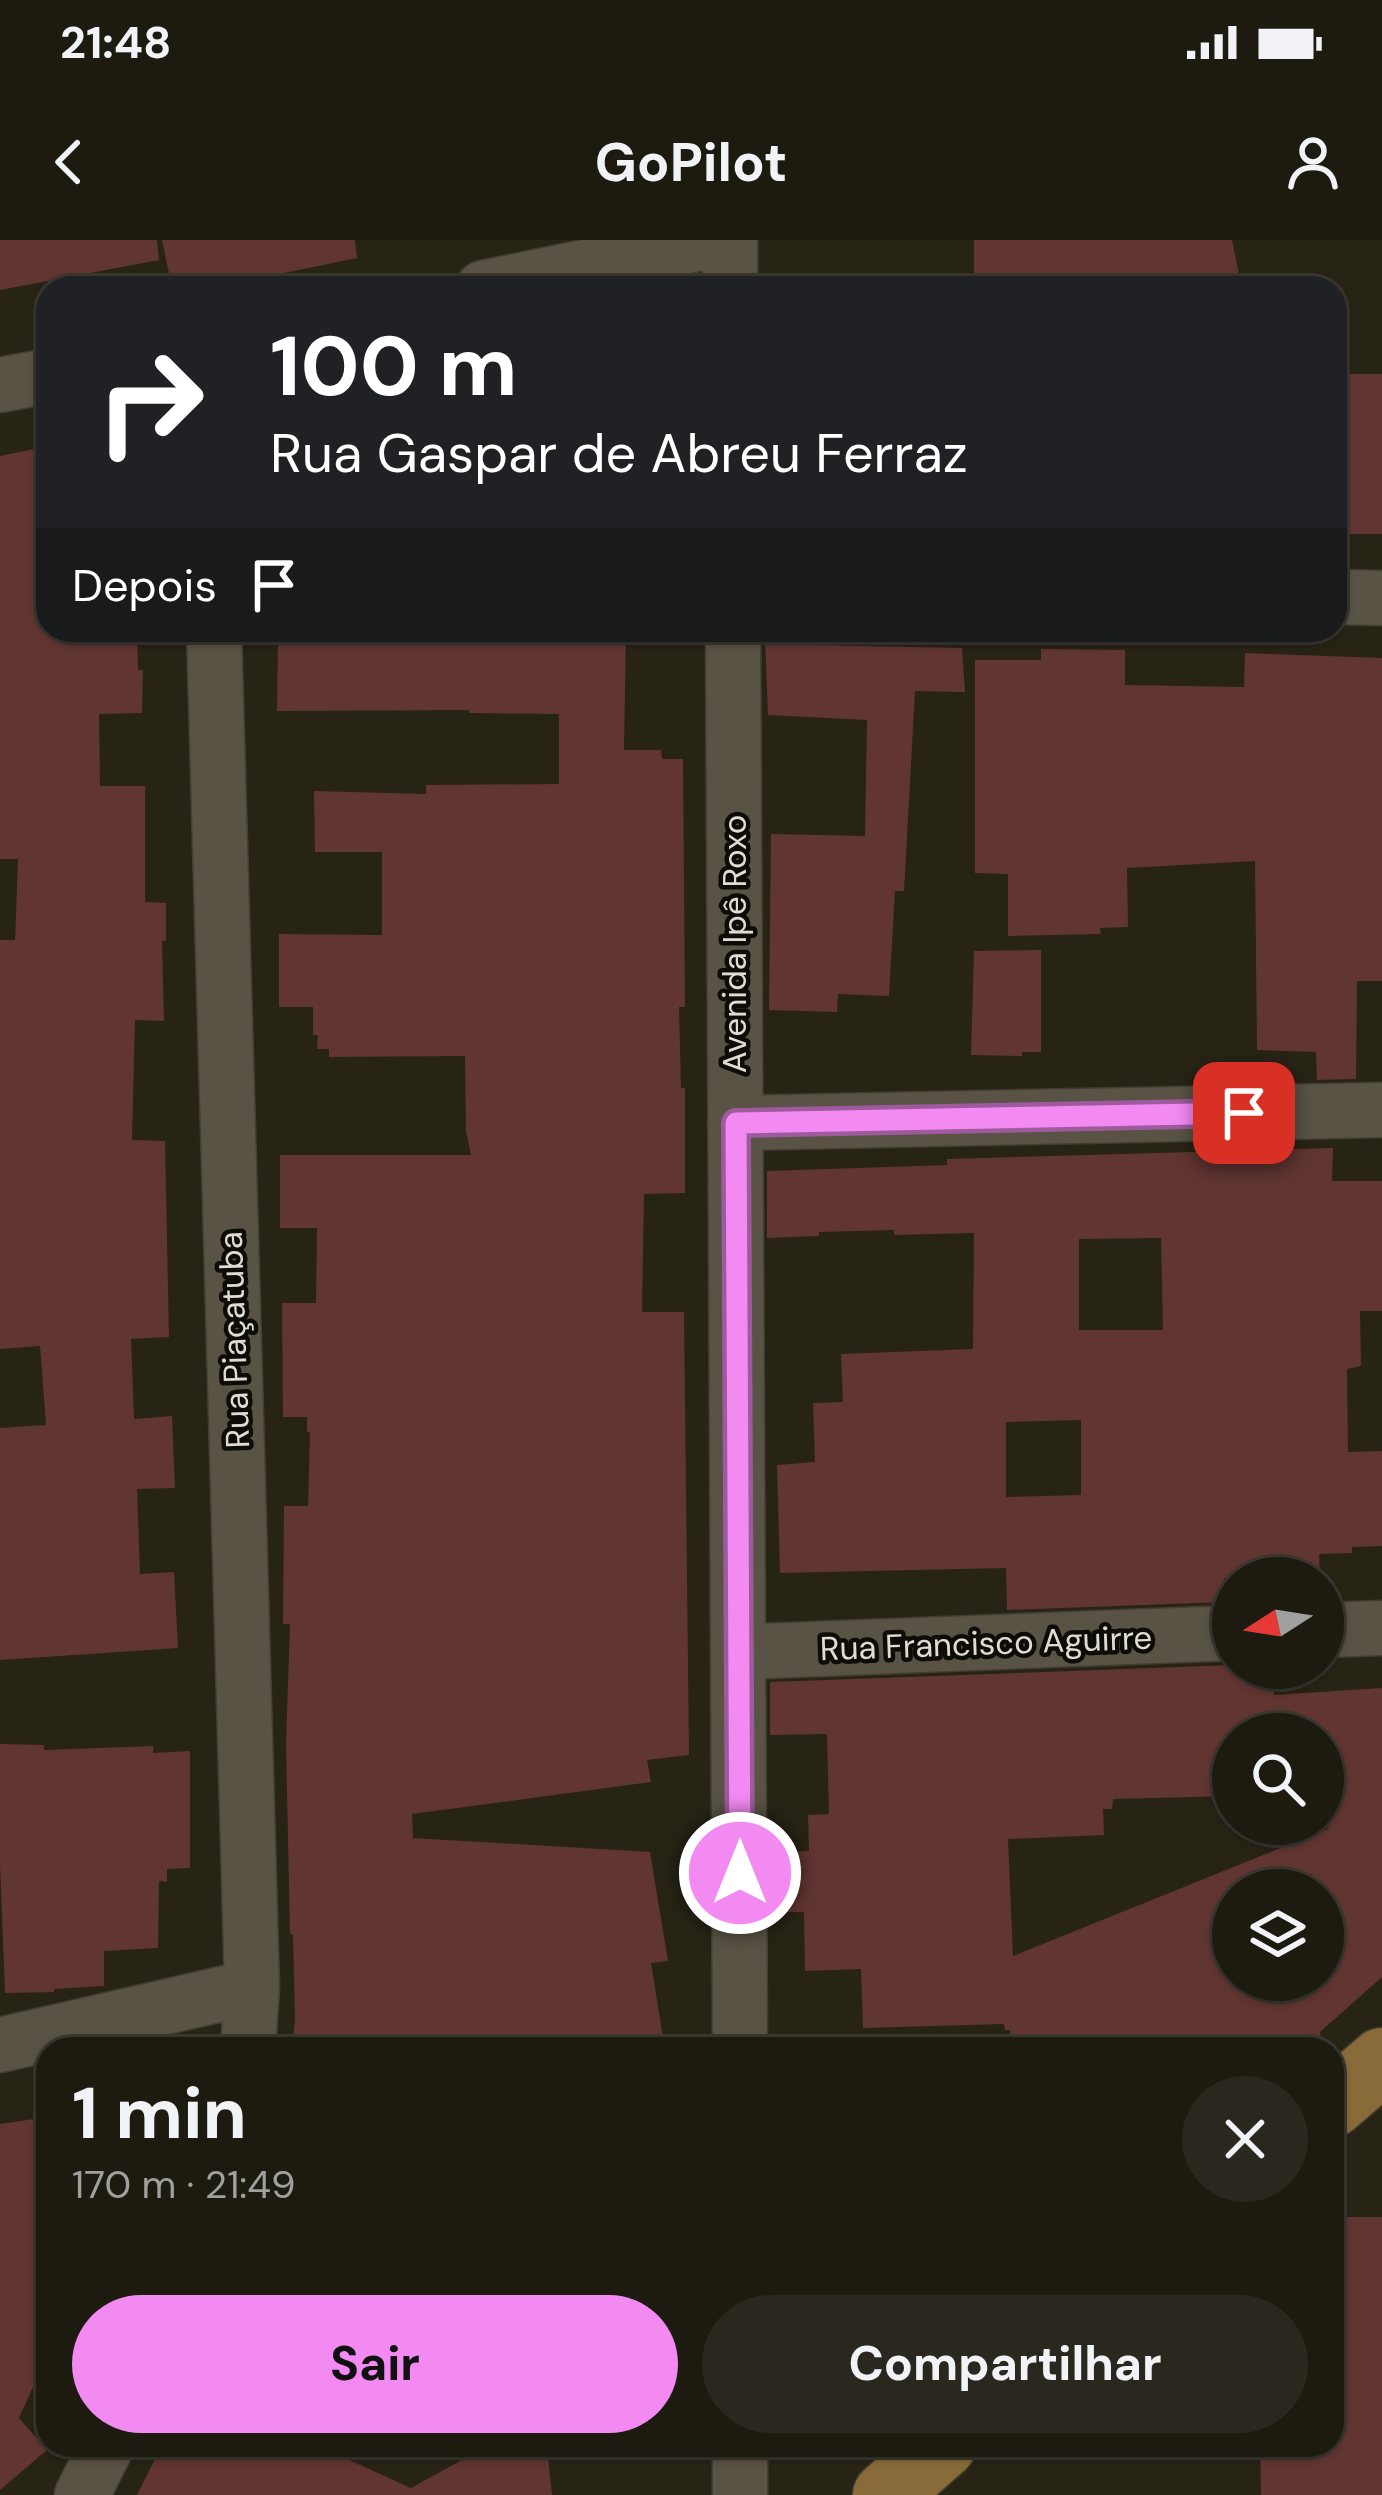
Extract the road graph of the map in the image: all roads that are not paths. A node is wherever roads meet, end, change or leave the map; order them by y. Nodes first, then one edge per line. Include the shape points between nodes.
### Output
1 (716, 240) edge
2 (730, 240) edge
3 (541, 276) edge
4 (730, 276) edge
5 (36, 378) edge
6 (0, 385) edge
7 (1347, 597) edge
8 (1382, 598) edge
9 (214, 642) edge
10 (733, 642) edge
11 (1382, 1110) edge
12 (736, 1123) junction
13 (1382, 1628) edge
14 (1344, 1629) edge
15 (1212, 1635) edge
16 (739, 1652) junction
17 (252, 1987) junction
18 (249, 2037) edge
19 (740, 2037) edge
20 (0, 2045) edge
21 (1382, 2061) edge
22 (1344, 2094) edge
23 (101, 2457) edge
24 (740, 2457) edge
25 (930, 2457) edge
26 (82, 2495) edge
27 (740, 2495) edge
28 (886, 2495) edge

1 - 3 street
2 - 4 street
5 - 6 street
7 - 8 street
9 - 17 street, Rua Piaçatuba
10 - 12 street, Avenida Ipê Roxo
11 - 12 street
12 - 16 street, Avenida Ipê Roxo
13 - 14 street
15 - 16 street, Rua Francisco Aguirre
16 - 19 street, Avenida Ipê Roxo
17 - 18 street, Rua Piaçatuba
17 - 20 street
21 - 22 main road
23 - 26 street
24 - 27 street
25 - 28 main road

